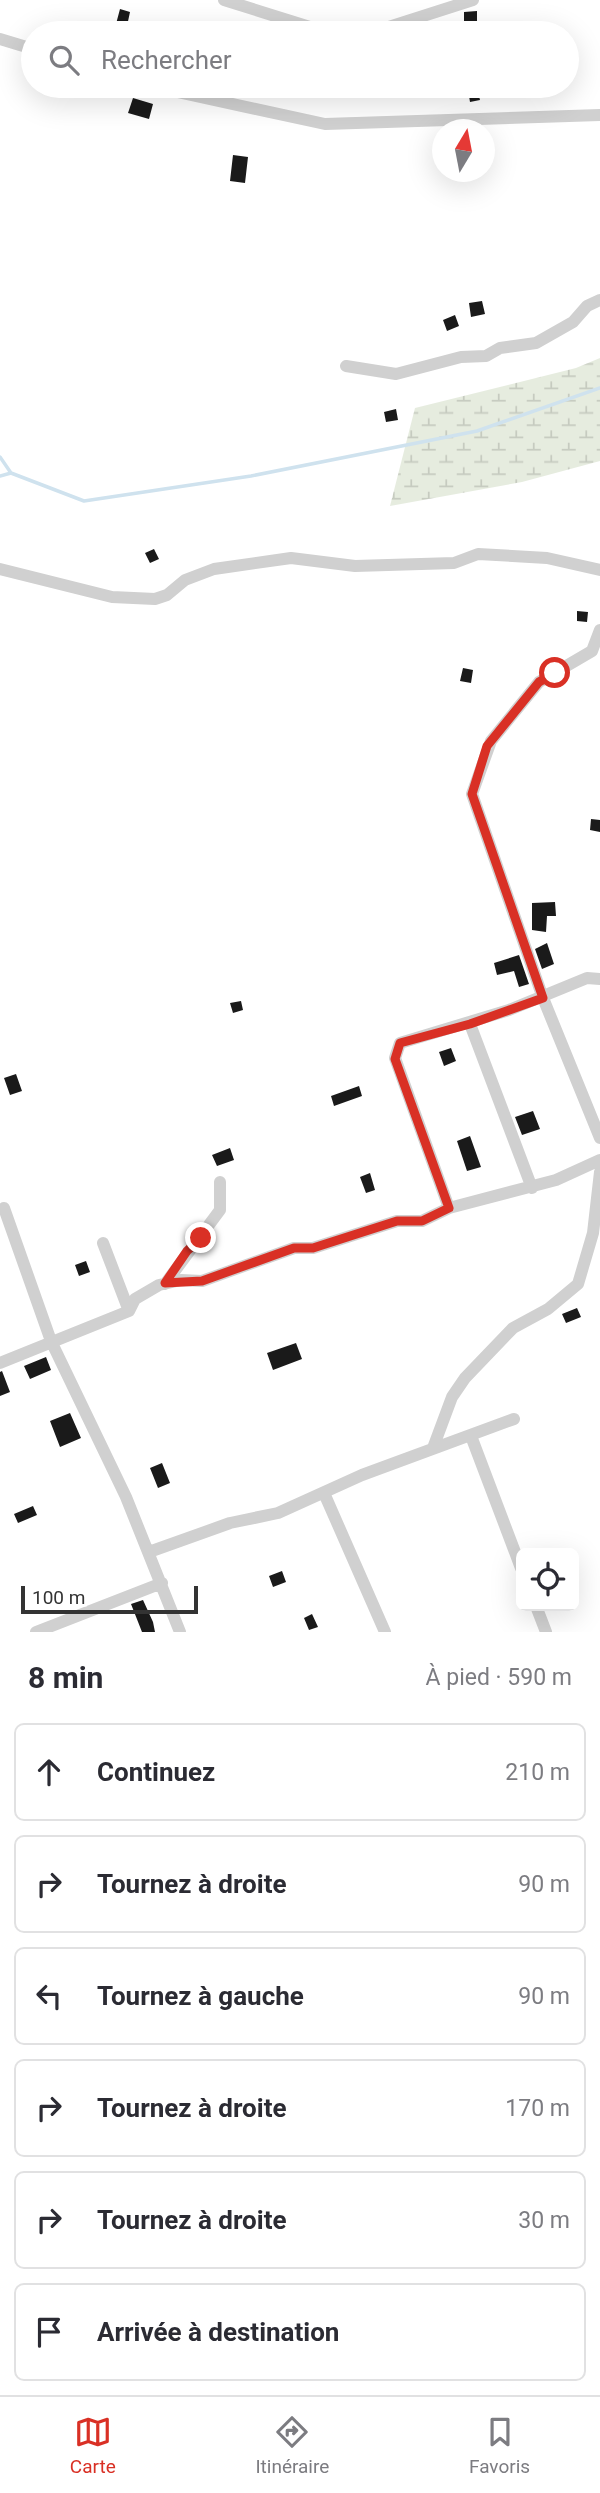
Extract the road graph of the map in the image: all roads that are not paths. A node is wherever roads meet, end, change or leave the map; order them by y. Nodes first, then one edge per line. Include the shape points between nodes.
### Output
1 (224, 0) edge
2 (473, 0) edge
3 (291, 21) edge
4 (407, 21) edge
5 (0, 39) edge
6 (21, 45) edge
7 (205, 98) edge
8 (600, 115) edge
9 (600, 300) edge
10 (346, 366) dead end
11 (0, 569) edge
12 (600, 570) edge
13 (600, 630) edge
14 (600, 979) edge
15 (543, 998) junction
16 (470, 1024) junction
17 (600, 1138) edge
18 (600, 1160) edge
19 (600, 1172) edge
20 (220, 1182) dead end
21 (531, 1188) junction
22 (4, 1208) dead end
23 (449, 1208) junction
24 (103, 1243) dead end
25 (165, 1283) junction
26 (130, 1311) junction
27 (51, 1341) junction
28 (0, 1363) edge
29 (514, 1419) dead end
30 (471, 1436) junction
31 (433, 1448) junction
32 (324, 1493) junction
33 (149, 1552) junction
34 (516, 1555) edge
35 (162, 1583) junction
36 (538, 1611) edge
37 (36, 1632) edge
38 (180, 1632) edge
39 (385, 1632) edge
40 (546, 1632) edge

1 - 3 street
2 - 4 street
5 - 6 street
7 - 8 street via 325,124
9 - 10 street via 536,344 500,348 486,356 461,357 396,374
11 - 12 street via 112,597 155,599 214,569 291,558 355,566 454,564 478,554 547,558
13 - 15 street via 592,650 539,682 487,746 472,794
14 - 15 street via 587,978
15 - 16 street
15 - 17 street
16 - 21 street
16 - 23 street via 400,1043 396,1050 395,1059
18 - 21 street
19 - 31 street via 593,1233 578,1284 548,1309 513,1328 465,1378 452,1397
20 - 25 street via 220,1210
21 - 23 street
22 - 27 street
23 - 25 street via 422,1221 397,1221 313,1248 294,1248 202,1281
24 - 26 street
25 - 26 street via 135,1299
26 - 27 street
27 - 28 street
27 - 33 street
29 - 30 street
30 - 31 street
30 - 34 street
31 - 32 street
32 - 33 street via 278,1513 230,1523
32 - 39 street
33 - 35 street
35 - 37 street
35 - 38 street
36 - 40 street

